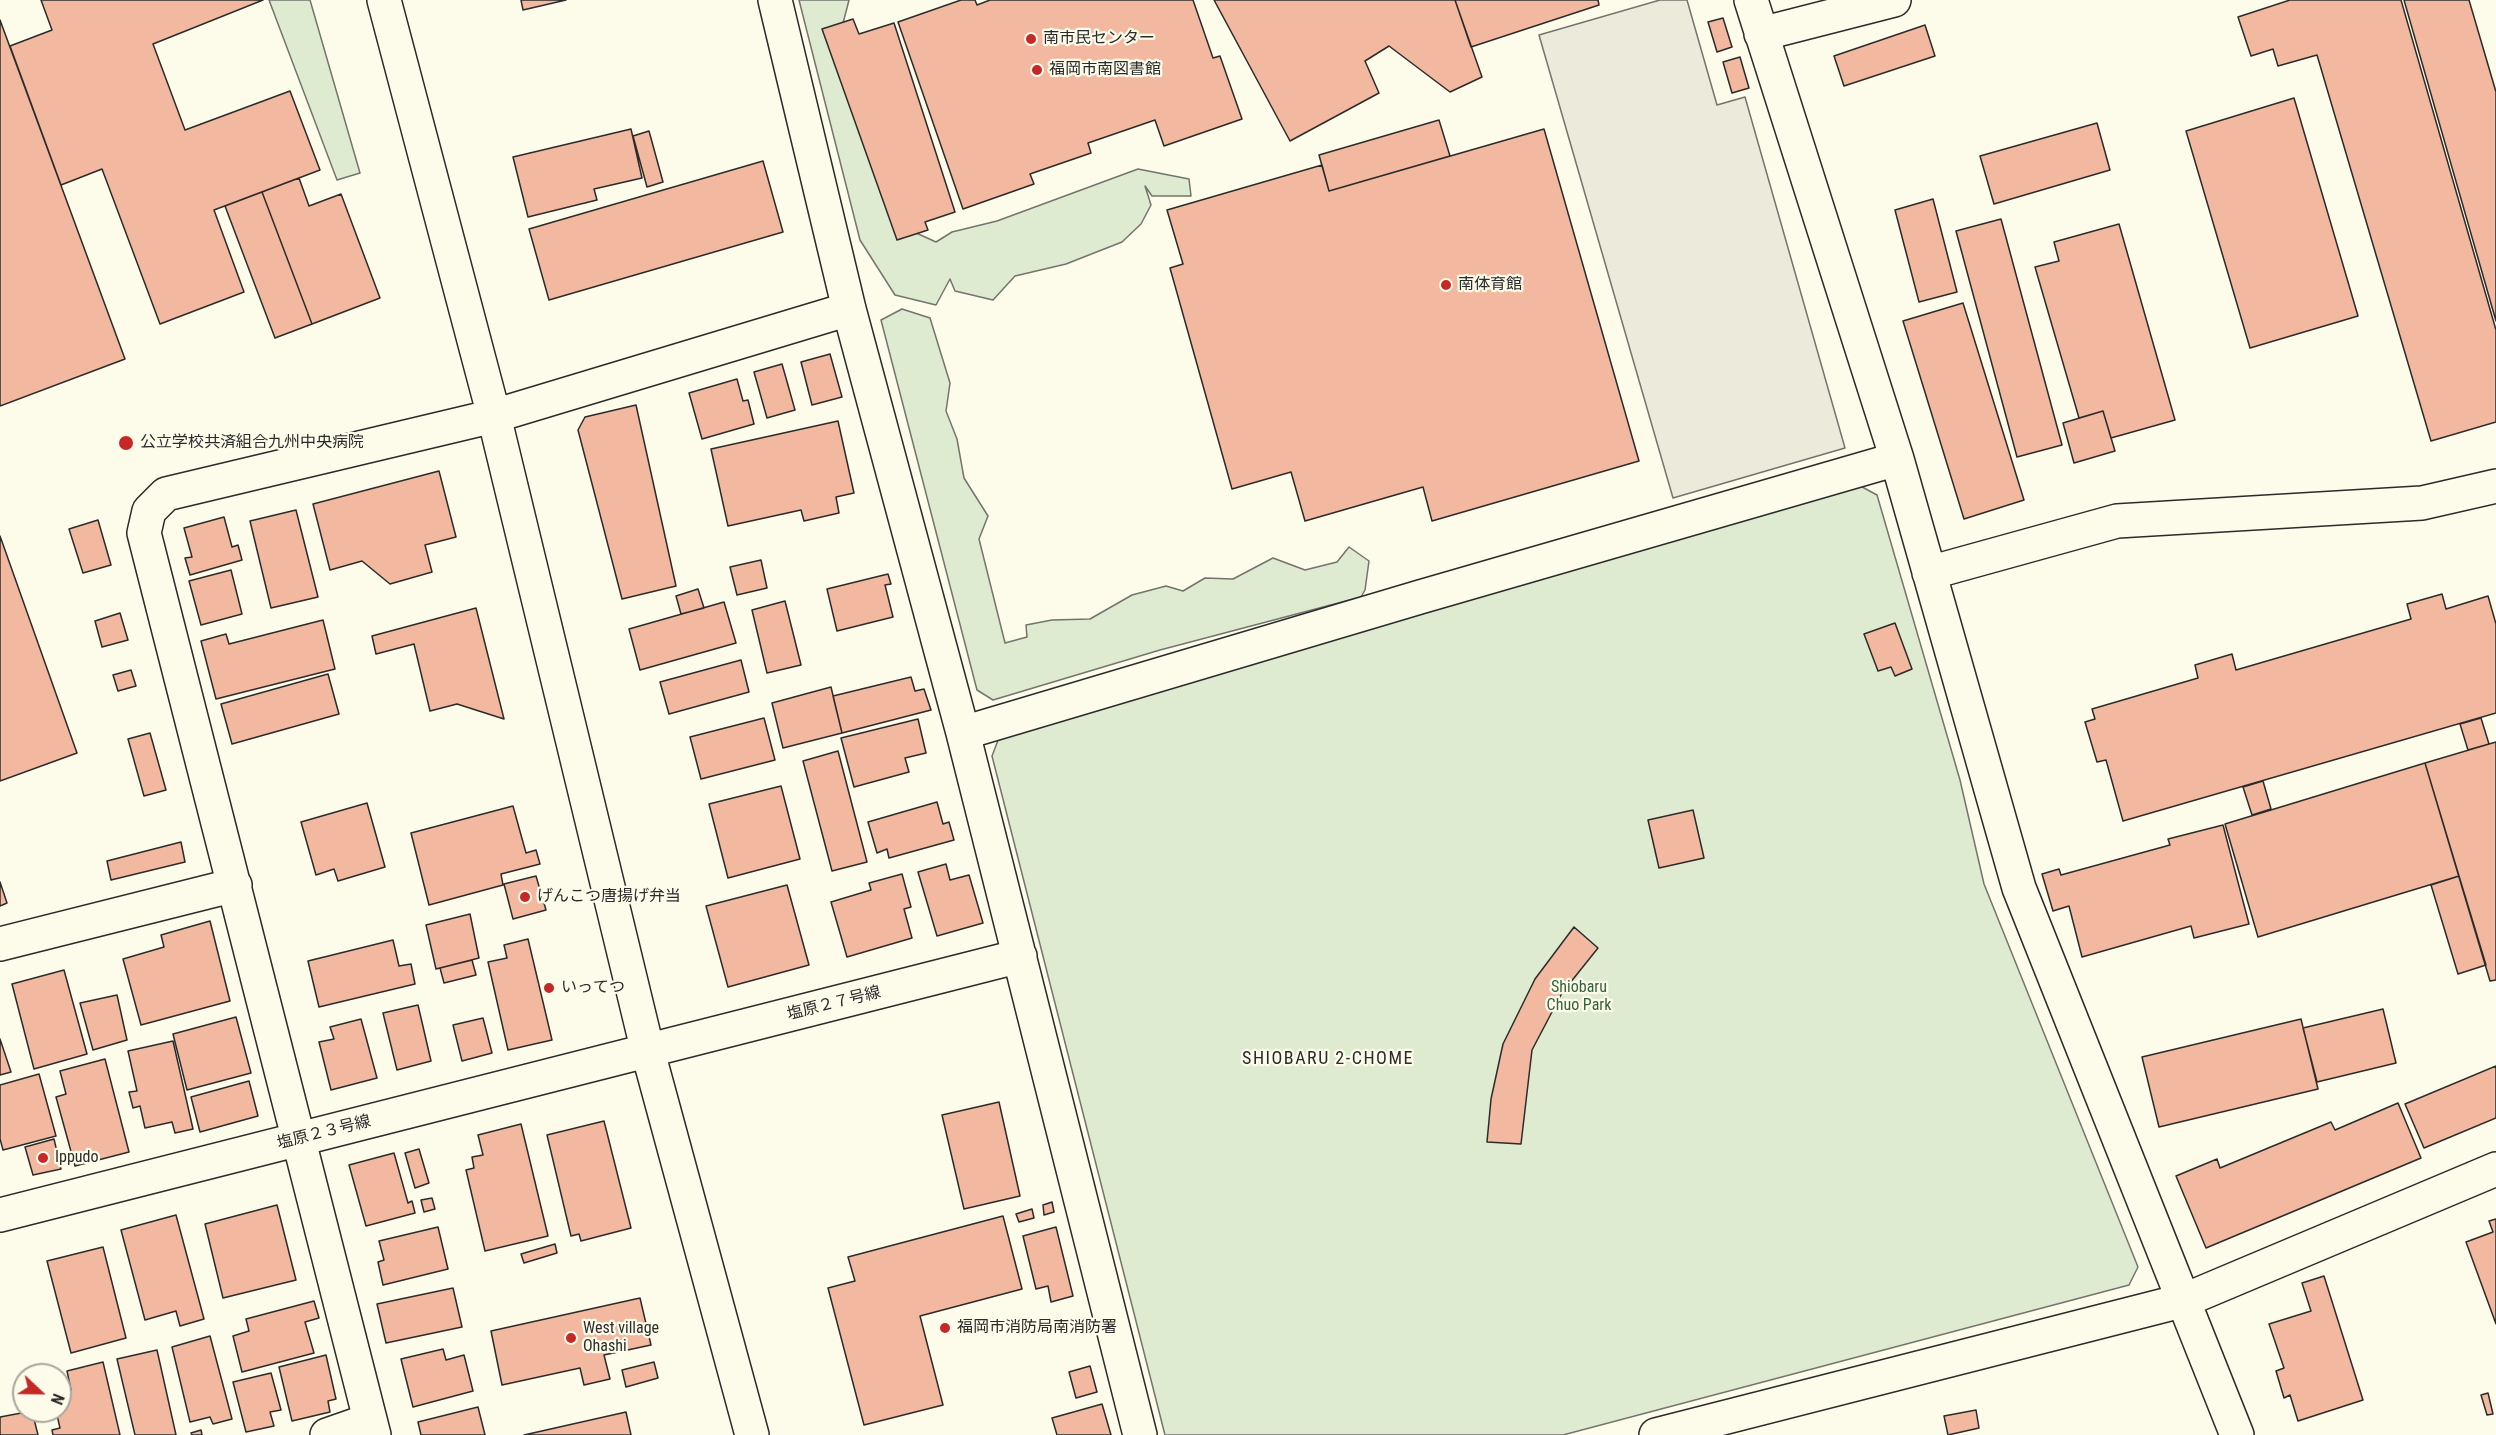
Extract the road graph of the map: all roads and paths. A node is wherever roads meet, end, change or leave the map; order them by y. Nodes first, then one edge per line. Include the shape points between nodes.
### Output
1 (384, 0) edge
2 (775, 0) edge
3 (1751, 0) edge
4 (1894, 0) edge
5 (1761, 34) junction
6 (849, 309) junction
7 (494, 416) junction
8 (1897, 459) junction
9 (2496, 486) edge
10 (1929, 573) junction
11 (963, 733) junction
12 (235, 885) junction
13 (0, 944) edge
14 (1020, 956) junction
15 (648, 1052) junction
16 (297, 1139) junction
17 (2496, 1169) edge
18 (0, 1215) edge
19 (2185, 1300) junction
20 (372, 1428) edge
21 (327, 1435) edge
22 (752, 1435) edge
23 (1140, 1435) edge
24 (1656, 1435) edge
25 (2237, 1435) edge

1 - 7 street
2 - 6 street
3 - 5 street
4 - 5 street
5 - 8 street
6 - 7 street
6 - 11 street
7 - 12 street via 165,494 149,511 144,533
7 - 15 street
8 - 10 street
8 - 11 street
9 - 10 street via 2422,503 2117,521
10 - 19 street via 2019,888
11 - 14 street
12 - 13 street
12 - 16 street
14 - 15 street, 塩原２７号線
14 - 23 street
15 - 16 street, 塩原２３号線
15 - 22 street
16 - 18 street, 塩原２３号線
16 - 20 street
17 - 19 street
19 - 24 street
19 - 25 street
20 - 21 street

